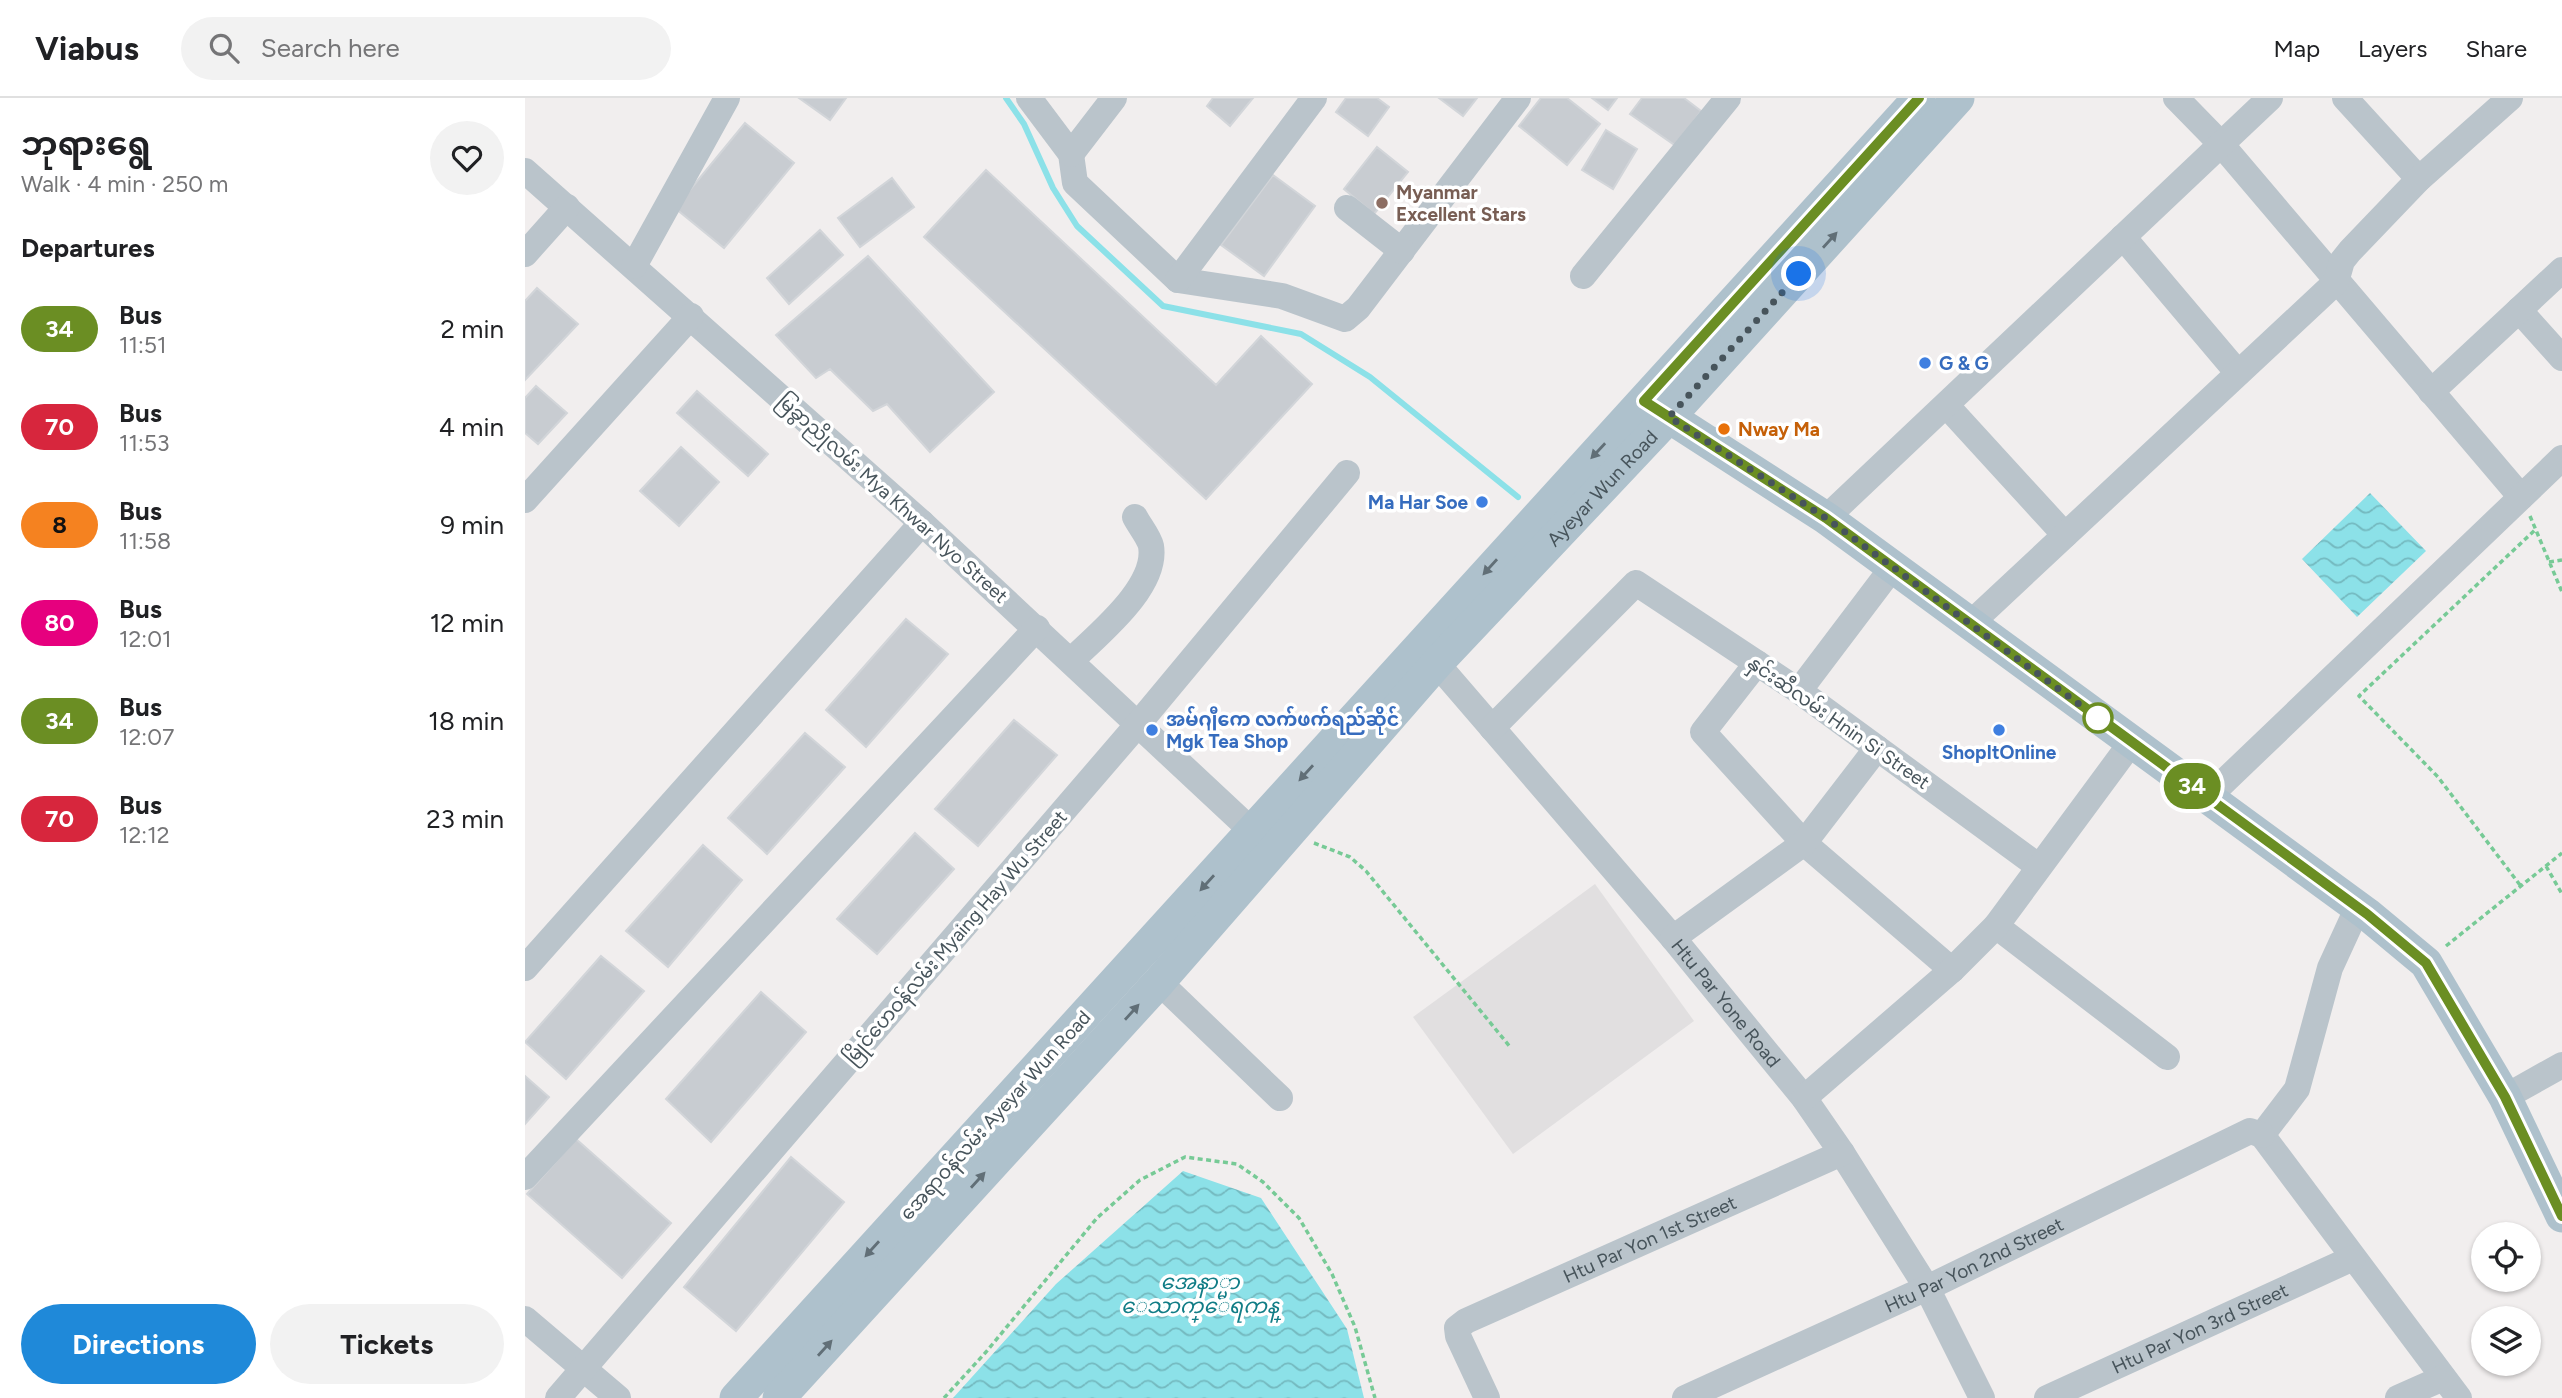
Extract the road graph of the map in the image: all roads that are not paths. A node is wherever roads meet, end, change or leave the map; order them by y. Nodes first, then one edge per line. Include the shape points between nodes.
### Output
1 (727, 98) edge
2 (1029, 98) edge
3 (1114, 98) edge
4 (1314, 98) edge
5 (1518, 98) edge
6 (1728, 98) edge
7 (2176, 98) edge
8 (2270, 98) edge
9 (2345, 98) edge
10 (2510, 98) edge
11 (1940, 101) edge
12 (2221, 144) junction
13 (1071, 154) junction
14 (525, 171) edge
15 (2419, 180) junction
16 (567, 207) junction
17 (1347, 208) dead end
18 (2123, 237) junction
19 (1402, 251) junction
20 (525, 254) edge
21 (634, 266) junction
22 (2562, 270) edge
23 (1583, 276) dead end
24 (1178, 280) junction
25 (2336, 282) junction
26 (2519, 310) junction
27 (691, 316) junction
28 (2562, 358) edge
29 (2238, 373) junction
30 (2431, 392) junction
31 (1946, 405) junction
32 (1656, 409) junction
33 (2562, 458) edge
34 (1347, 473) dead end
35 (2521, 496) junction
36 (525, 500) edge
37 (1135, 517) dead end
38 (1826, 518) junction
39 (922, 523) junction
40 (2065, 535) junction
41 (1892, 568) junction
42 (1970, 624) junction
43 (1037, 628) junction
44 (1429, 654) junction
45 (1072, 660) junction
46 (1757, 663) junction
47 (1799, 691) junction
48 (1139, 723) junction
49 (1492, 728) junction
50 (2131, 743) junction
51 (1877, 747) junction
52 (2208, 797) junction
53 (1271, 838) junction
54 (1804, 843) junction
55 (2038, 866) junction
56 (2358, 907) junction
57 (1996, 926) junction
58 (1673, 938) junction
59 (525, 968) edge
60 (1952, 970) junction
61 (1159, 982) junction
62 (2167, 1057) dead end
63 (2562, 1065) edge
64 (2505, 1097) junction
65 (1280, 1098) dead end
66 (1804, 1098) junction
67 (2262, 1135) junction
68 (1842, 1153) junction
69 (525, 1177) edge
70 (2562, 1216) edge
71 (2353, 1258) junction
72 (1927, 1288) junction
73 (525, 1320) edge
74 (584, 1370) junction
75 (2451, 1388) edge
76 (558, 1398) edge
77 (618, 1398) edge
78 (736, 1398) edge
79 (779, 1398) edge
80 (1487, 1398) edge
81 (1685, 1398) edge
82 (1982, 1398) edge
83 (2047, 1398) edge
84 (2398, 1398) edge

1 - 21 street
2 - 13 street
3 - 13 street
4 - 24 street
5 - 19 street
6 - 23 street
7 - 12 street
8 - 12 street
9 - 15 street
10 - 15 street
11 - 32 main road, Ayeyar Wun Road
12 - 18 street
12 - 25 street
13 - 24 street via 1075,183
14 - 16 street, မြခွာညိုလမ်း Mya Khwar Nyo Street
15 - 25 street via 2350,251
16 - 20 street
16 - 21 street, မြခွာညိုလမ်း Mya Khwar Nyo Street
17 - 19 street
18 - 29 street
18 - 31 street
19 - 24 street via 1345,319 1282,296
21 - 27 street, မြခွာညိုလမ်း Mya Khwar Nyo Street
22 - 26 street
25 - 29 street
25 - 30 street
26 - 28 street
26 - 30 street
27 - 36 street
27 - 39 street, မြခွာညိုလမ်း Mya Khwar Nyo Street
29 - 40 street
30 - 35 street
31 - 38 street
31 - 40 street
32 - 38 main road
32 - 44 main road, Ayeyar Wun Road
33 - 35 street
34 - 48 street, မြိုင်ဟေဝန်လမ်း Myaing Hay Wu Street
35 - 52 street
37 - 45 street via 1151,545 1149,569 1136,595
38 - 41 main road
39 - 43 street, မြခွာညိုလမ်း Mya Khwar Nyo Street
39 - 59 street
40 - 42 street
41 - 42 main road
41 - 47 street
42 - 50 main road
43 - 45 street, မြခွာညိုလမ်း Mya Khwar Nyo Street
43 - 69 street
44 - 49 street, Htu Par Yone Road
44 - 53 main road, Ayeyar Wun Road
45 - 48 street, မြခွာညိုလမ်း Mya Khwar Nyo Street
46 - 47 street, နှင်းဆီလမ်း Hnin Si Street
46 - 49 street, နှင်းဆီလမ်း Hnin Si Street via 1636,583
46 - 54 street via 1703,732
47 - 51 street, နှင်းဆီလမ်း Hnin Si Street
48 - 53 street, မြခွာညိုလမ်း Mya Khwar Nyo Street
48 - 74 street, မြိုင်ဟေဝန်လမ်း Myaing Hay Wu Street
49 - 58 street, Htu Par Yone Road
50 - 52 main road
50 - 55 street
51 - 54 street
51 - 55 street, နှင်းဆီလမ်း Hnin Si Street
52 - 56 main road
53 - 61 main road, အေရာဝန်လမ်း Ayeyar Wun Road
53 -> 78 main road, အေရာဝန်လမ်း Ayeyar Wun Road
54 - 58 street
54 - 60 street
55 - 57 street
56 - 64 main road via 2426,963
56 - 67 street via 2330,968 2297,1089
57 - 60 street
57 - 62 street
58 - 66 street, Htu Par Yone Road
60 - 66 street
61 - 65 street
79 -> 61 main road, အေရာဝန်လမ်း Ayeyar Wun Road
63 - 64 street
64 - 70 main road
66 - 68 street, Htu Par Yone Road
67 - 71 street
67 - 72 street, Htu Par Yon 2nd Street via 2250,1131
68 - 72 street, Htu Par Yone Road
68 - 80 street, Htu Par Yon 1st Street via 1466,1321 1457,1328 1458,1336
71 - 75 street
71 - 83 street, Htu Par Yon 3rd Street
72 - 81 street, Htu Par Yon 2nd Street
72 - 82 street, Htu Par Yone Road
73 - 74 street
74 - 76 street, မြိုင်ဟေဝန်လမ်း Myaing Hay Wu Street
74 - 77 street
75 - 84 street

